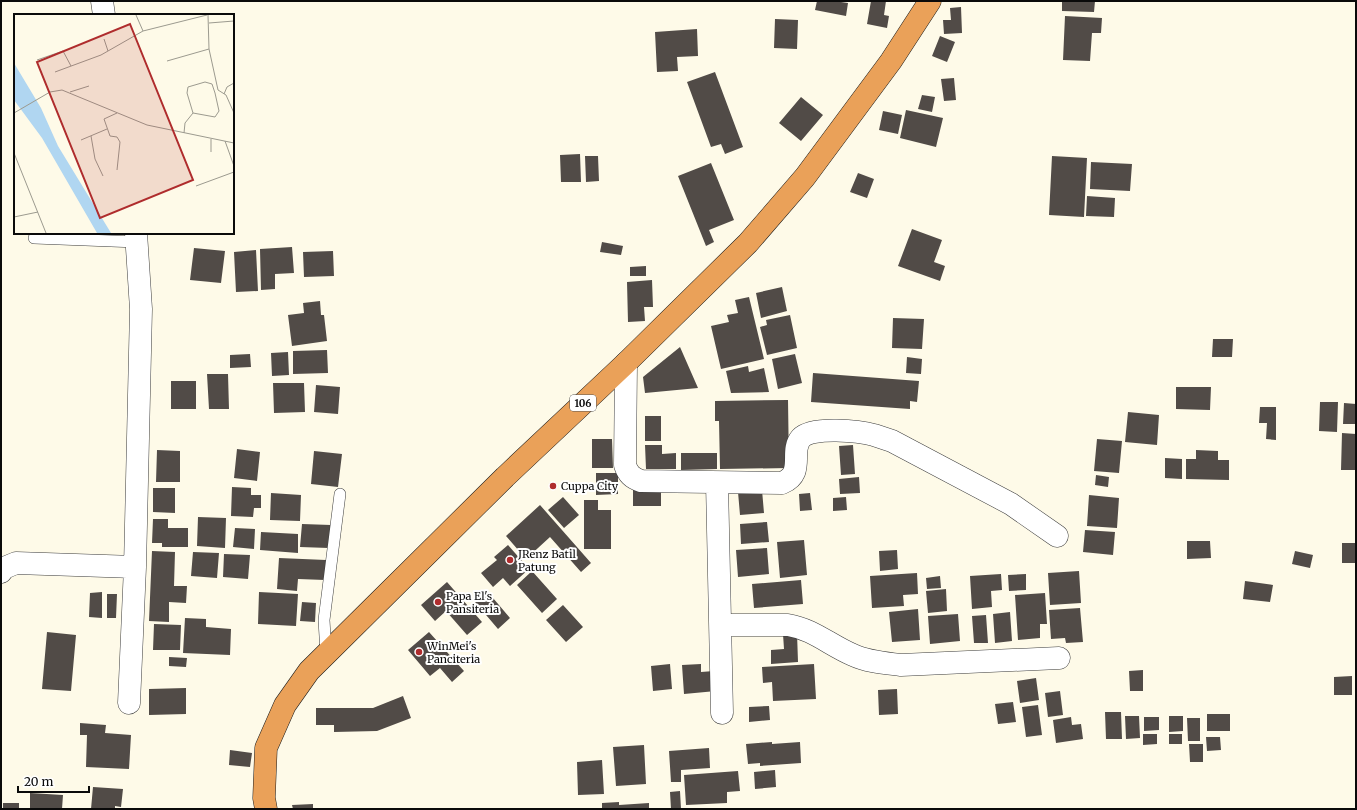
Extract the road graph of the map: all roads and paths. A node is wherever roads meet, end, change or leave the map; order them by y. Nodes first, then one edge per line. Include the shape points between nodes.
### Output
1 (102, 1) edge
2 (930, 1) edge
3 (104, 14) edge
4 (34, 238) dead end
5 (137, 238) edge
6 (626, 363) junction
7 (717, 483) junction
8 (340, 494) dead end
9 (1057, 536) dead end
10 (135, 567) junction
11 (1, 572) edge
12 (721, 625) junction
13 (326, 653) junction
14 (1059, 658) dead end
15 (129, 703) dead end
16 (722, 713) dead end
17 (266, 809) edge

1 - 3 street
2 - 6 highway, 106 via 891,61 805,177 748,243
4 - 5 lane
5 - 10 street via 141,309
6 - 7 street via 625,465 628,473 641,481
6 - 13 highway, 106 via 505,477
7 - 9 street via 782,483 789,480 793,476 798,444 808,434 828,431 874,435 892,441 1011,504
7 - 12 street
8 - 13 lane via 324,620
10 - 11 street via 16,564 4,568
10 - 15 street
12 - 14 street via 795,626 853,655 901,665
12 - 16 street
13 - 17 highway, 106 via 309,671 285,705 266,748

